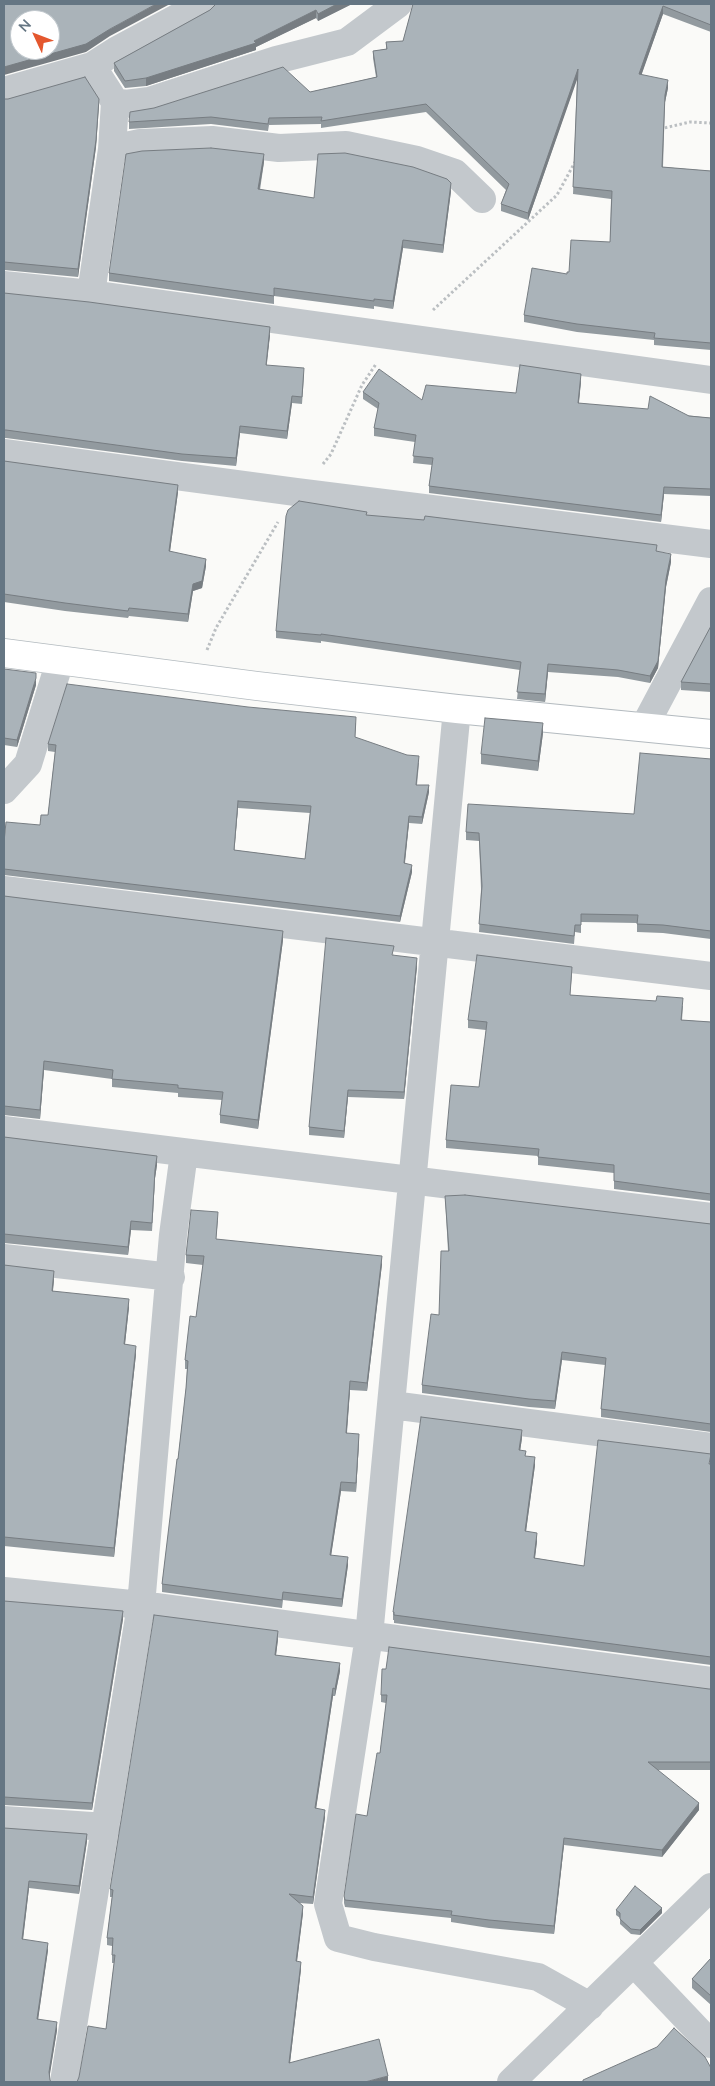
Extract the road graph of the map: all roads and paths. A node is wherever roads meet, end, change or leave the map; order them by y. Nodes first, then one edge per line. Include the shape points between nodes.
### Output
1 (202, 4) edge
2 (398, 4) edge
3 (92, 66) junction
4 (4, 91) edge
5 (115, 102) junction
6 (112, 149) junction
7 (482, 199) dead end
8 (4, 285) edge
9 (92, 294) junction
10 (711, 380) edge
11 (4, 453) edge
12 (711, 544) edge
13 (711, 601) edge
14 (4, 653) edge
15 (60, 661) junction
16 (457, 709) junction
17 (644, 727) junction
18 (711, 734) edge
19 (16, 762) edge
20 (4, 790) edge
21 (4, 890) edge
22 (436, 943) junction
23 (711, 976) edge
24 (4, 1130) edge
25 (184, 1153) junction
26 (414, 1181) junction
27 (711, 1217) edge
28 (4, 1258) edge
29 (171, 1277) junction
30 (392, 1405) junction
31 (711, 1447) edge
32 (4, 1592) edge
33 (141, 1605) junction
34 (369, 1636) junction
35 (711, 1681) edge
36 (4, 1820) edge
37 (106, 1827) junction
38 (711, 1887) edge
39 (634, 1963) junction
40 (590, 2006) junction
41 (711, 2044) edge
42 (64, 2082) edge
43 (512, 2082) edge

1 - 3 street
2 - 5 street via 347,42 276,60 149,102
3 - 4 street
3 - 5 street
5 - 6 street
6 - 7 street via 212,140 278,148 346,145 417,160 455,173
6 - 9 street
8 - 9 street
9 - 10 street
11 - 12 street
13 - 17 street
14 - 15 street
15 - 16 street
15 - 19 street
16 - 17 street
16 - 22 street
17 - 18 street
19 - 20 street
21 - 22 street
22 - 23 street
22 - 26 street
24 - 25 street
25 - 26 street
25 - 29 street
26 - 27 street
26 - 30 street
28 - 29 street
29 - 33 street
30 - 31 street
30 - 34 street
32 - 33 street
33 - 34 street
33 - 37 street
34 - 35 street
34 - 40 street via 328,1904 338,1938 538,1977
36 - 37 street
37 - 42 street
38 - 39 street
39 - 40 street
39 - 41 street
40 - 43 street

